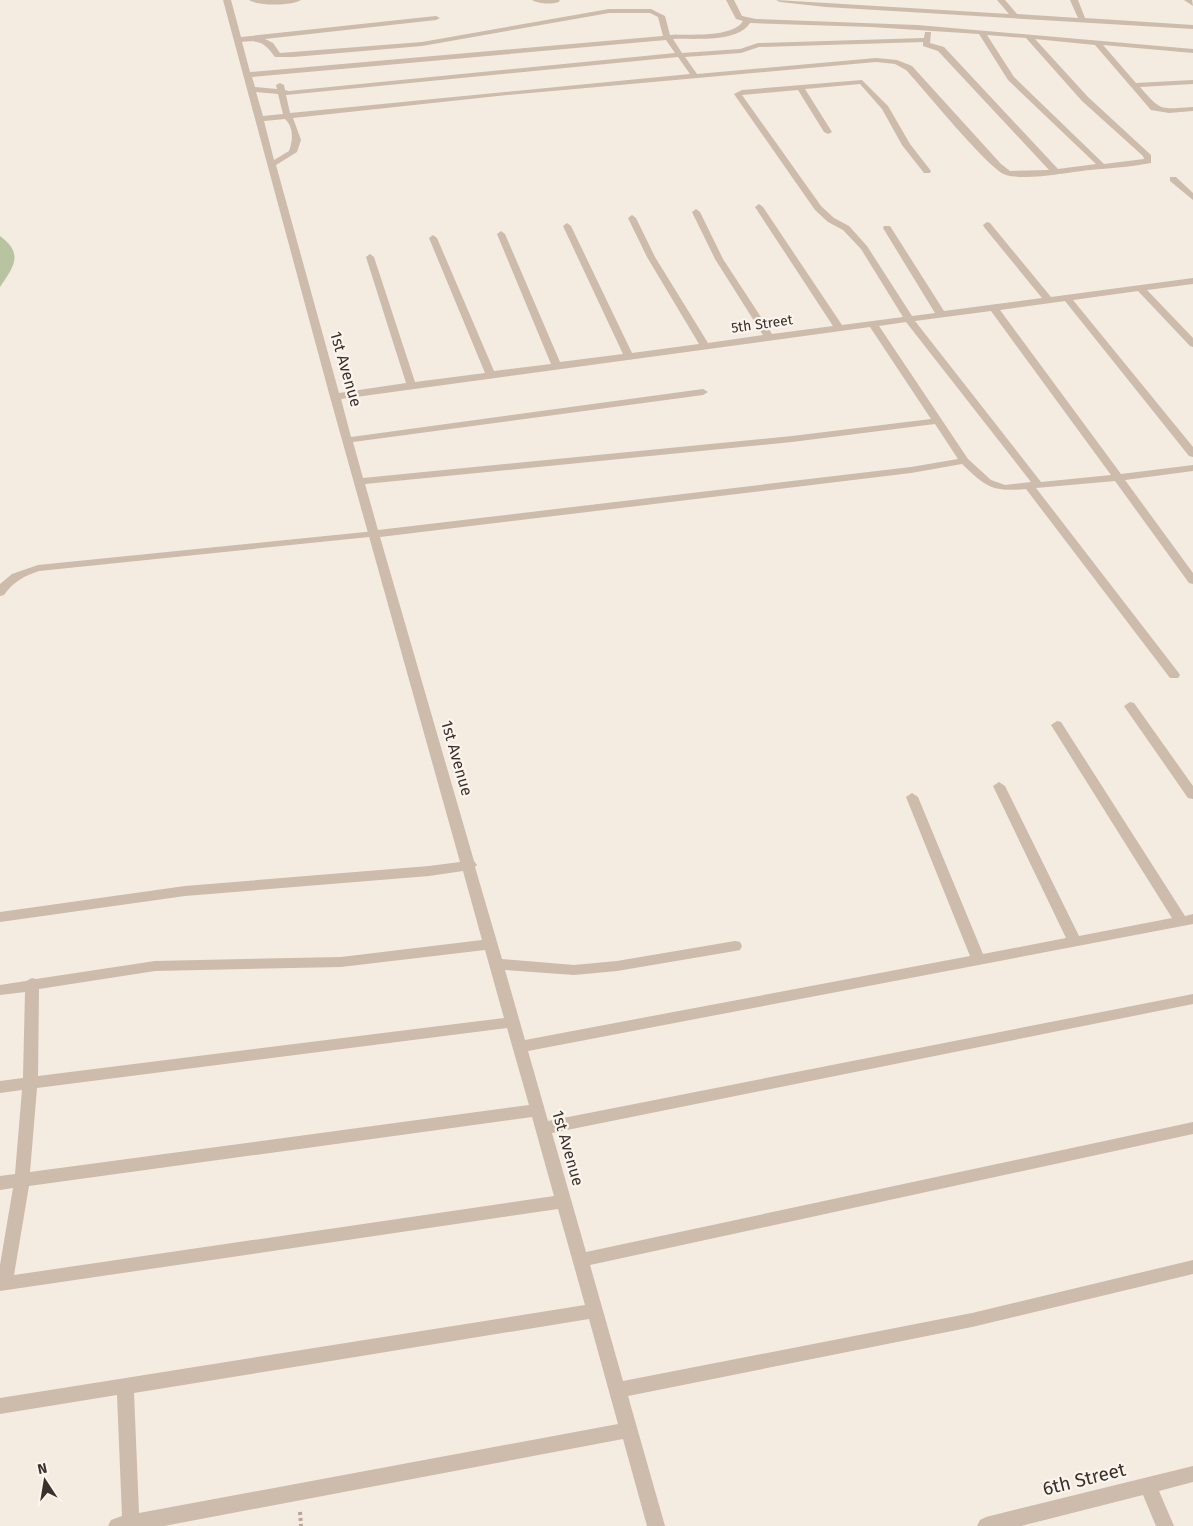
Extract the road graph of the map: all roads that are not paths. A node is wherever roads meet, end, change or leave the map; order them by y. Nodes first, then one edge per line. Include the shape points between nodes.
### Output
1 (227, 0) edge
2 (253, 0) edge
3 (298, 0) edge
4 (536, 0) edge
5 (730, 0) edge
6 (780, 0) edge
7 (925, 0) edge
8 (1001, 0) edge
9 (1074, 0) edge
10 (1188, 0) edge
11 (556, 1) edge
12 (1193, 4) edge
13 (934, 11) junction
14 (1014, 15) junction
15 (436, 18) dead end
16 (1082, 19) junction
17 (747, 21) junction
18 (1193, 27) edge
19 (930, 29) junction
20 (940, 30) junction
21 (982, 33) junction
22 (667, 36) junction
23 (1028, 36) junction
24 (257, 37) junction
25 (745, 38) junction
26 (237, 40) junction
27 (925, 40) junction
28 (1098, 44) junction
29 (1193, 51) edge
30 (275, 53) junction
31 (680, 55) junction
32 (860, 61) junction
33 (278, 73) junction
34 (246, 75) junction
35 (694, 75) junction
36 (862, 82) junction
37 (1193, 82) edge
38 (1133, 85) junction
39 (801, 88) junction
40 (250, 89) junction
41 (281, 91) junction
42 (1193, 109) edge
43 (287, 116) junction
44 (259, 119) junction
45 (828, 132) dead end
46 (271, 165) junction
47 (1103, 167) junction
48 (927, 171) dead end
49 (1055, 172) junction
50 (1173, 179) dead end
51 (1193, 197) edge
52 (759, 207) dead end
53 (696, 212) dead end
54 (632, 218) dead end
55 (987, 225) dead end
56 (567, 226) dead end
57 (887, 228) dead end
58 (501, 234) dead end
59 (433, 238) dead end
60 (370, 256) dead end
61 (1193, 281) edge
62 (1140, 288) junction
63 (1067, 298) junction
64 (1048, 300) junction
65 (993, 307) junction
66 (941, 314) junction
67 (909, 319) junction
68 (872, 323) junction
69 (839, 328) junction
70 (769, 337) junction
71 (1193, 344) edge
72 (705, 346) junction
73 (629, 356) junction
74 (557, 366) junction
75 (490, 374) junction
76 (412, 385) junction
77 (703, 392) dead end
78 (336, 397) junction
79 (937, 421) junction
80 (348, 440) junction
81 (1193, 454) edge
82 (964, 461) junction
83 (1193, 468) edge
84 (1116, 478) junction
85 (360, 481) junction
86 (1033, 485) junction
87 (375, 534) junction
88 (1193, 581) edge
89 (0, 593) edge
90 (1174, 674) dead end
91 (1130, 706) dead end
92 (1057, 725) dead end
93 (998, 786) dead end
94 (1193, 796) edge
95 (912, 797) dead end
96 (470, 865) junction
97 (0, 917) edge
98 (1187, 920) edge
99 (1074, 940) junction
100 (492, 944) junction
101 (734, 946) dead end
102 (978, 959) junction
103 (498, 964) junction
104 (32, 983) junction
105 (0, 990) edge
106 (1193, 999) edge
107 (514, 1022) junction
108 (521, 1047) junction
109 (30, 1083) junction
110 (0, 1087) edge
111 (539, 1110) junction
112 (544, 1128) junction
113 (1193, 1128) edge
114 (22, 1180) junction
115 (0, 1183) edge
116 (564, 1201) junction
117 (582, 1260) junction
118 (1193, 1268) edge
119 (2, 1284) edge
120 (596, 1311) junction
121 (125, 1388) junction
122 (618, 1390) junction
123 (0, 1406) edge
124 (630, 1430) junction
125 (1193, 1474) edge
126 (1148, 1485) junction
127 (153, 1523) edge
128 (124, 1525) edge
129 (656, 1526) edge
130 (988, 1526) edge
131 (1165, 1526) edge

1 - 26 street, 1st Avenue
2 - 3 street
4 - 11 street
5 - 17 street via 739,17
6 - 13 street
7 - 13 street
8 - 14 street
9 - 16 street
10 - 12 street
13 - 14 street
13 - 20 street
14 - 16 street
15 - 24 street
16 - 18 street
17 - 19 street
17 - 25 street
19 - 20 street
19 - 27 street
20 - 21 street
21 - 23 street
21 - 47 street via 1011,78
22 - 25 street via 730,34
22 - 30 street via 662,16 657,12 609,11 422,44 293,55
22 - 31 street
22 - 33 street
23 - 28 street
23 - 47 street via 1086,99 1149,159 1147,162
24 - 26 street
24 - 30 street via 270,45
25 - 27 street
25 - 31 street via 741,51
26 - 34 street, 1st Avenue
27 - 49 street via 929,46 941,49
28 - 29 street
28 - 38 street
30 - 33 street
31 - 35 street
31 - 41 street via 356,87
32 - 35 street
32 - 36 street
32 - 49 street via 897,62 909,68 1004,171 1023,175
33 - 34 street
33 - 41 street
34 - 40 street, 1st Avenue
35 - 43 street
36 - 39 street
36 - 48 street via 885,108 906,145
37 - 38 street
38 - 42 street via 1158,110
39 - 45 street
39 - 67 street via 742,92 738,96 823,214 846,228 864,248
40 - 41 street
40 - 44 street, 1st Avenue
41 - 43 street
43 - 44 street
43 - 46 street via 292,121 297,140 293,152
44 - 46 street, 1st Avenue
46 - 78 street, 1st Avenue
47 - 49 street
50 - 51 street
52 - 69 street
53 - 70 street via 719,259
54 - 72 street
55 - 64 street
56 - 73 street
57 - 66 street
58 - 74 street
59 - 75 street
60 - 76 street
61 - 62 street, 5th Street
62 - 63 street, 5th Street
62 - 71 street
63 - 64 street, 5th Street
63 - 81 street
64 - 65 street, 5th Street
65 - 66 street, 5th Street
65 - 84 street via 1040,368
66 - 67 street, 5th Street
67 - 68 street, 5th Street
67 - 86 street
68 - 69 street, 5th Street
68 - 79 street
69 - 70 street, 5th Street
70 - 72 street, 5th Street
72 - 73 street, 5th Street
73 - 74 street, 5th Street
74 - 75 street, 5th Street
75 - 76 street, 5th Street
76 - 78 street, 5th Street
77 - 80 street
78 - 80 street, 1st Avenue
79 - 82 street
79 - 85 street via 792,439
80 - 85 street, 1st Avenue
82 - 86 street via 987,482 1004,488
82 - 87 street
83 - 84 street
84 - 86 street
84 - 88 street
85 - 87 street, 1st Avenue
86 - 90 street
87 - 89 street via 38,568 5,583
87 - 96 street, 1st Avenue
91 - 94 street
92 - 98 street
93 - 99 street
95 - 102 street
96 - 97 street via 185,891
96 - 100 street, 1st Avenue
98 - 99 street
99 - 102 street
100 - 103 street, 1st Avenue
100 - 104 street via 341,962 155,966
101 - 103 street via 574,970
102 - 108 street
103 - 107 street, 1st Avenue
104 - 105 street
104 - 109 street
106 - 112 street
107 - 108 street, 1st Avenue
107 - 109 street
108 - 111 street, 1st Avenue
109 - 110 street
109 - 114 street
111 - 112 street, 1st Avenue
111 - 114 street
112 - 116 street, 1st Avenue
113 - 117 street
114 - 115 street
114 - 119 street
116 - 117 street, 1st Avenue
116 - 119 street
117 - 120 street, 1st Avenue
118 - 122 street via 972,1320
120 - 121 street
120 - 122 street, 1st Avenue
121 - 123 street
121 - 128 street
122 - 124 street, 1st Avenue
124 - 127 street
124 - 129 street, 1st Avenue
125 - 126 street, 6th Street
126 - 130 street, 6th Street
126 - 131 street
127 - 128 street

